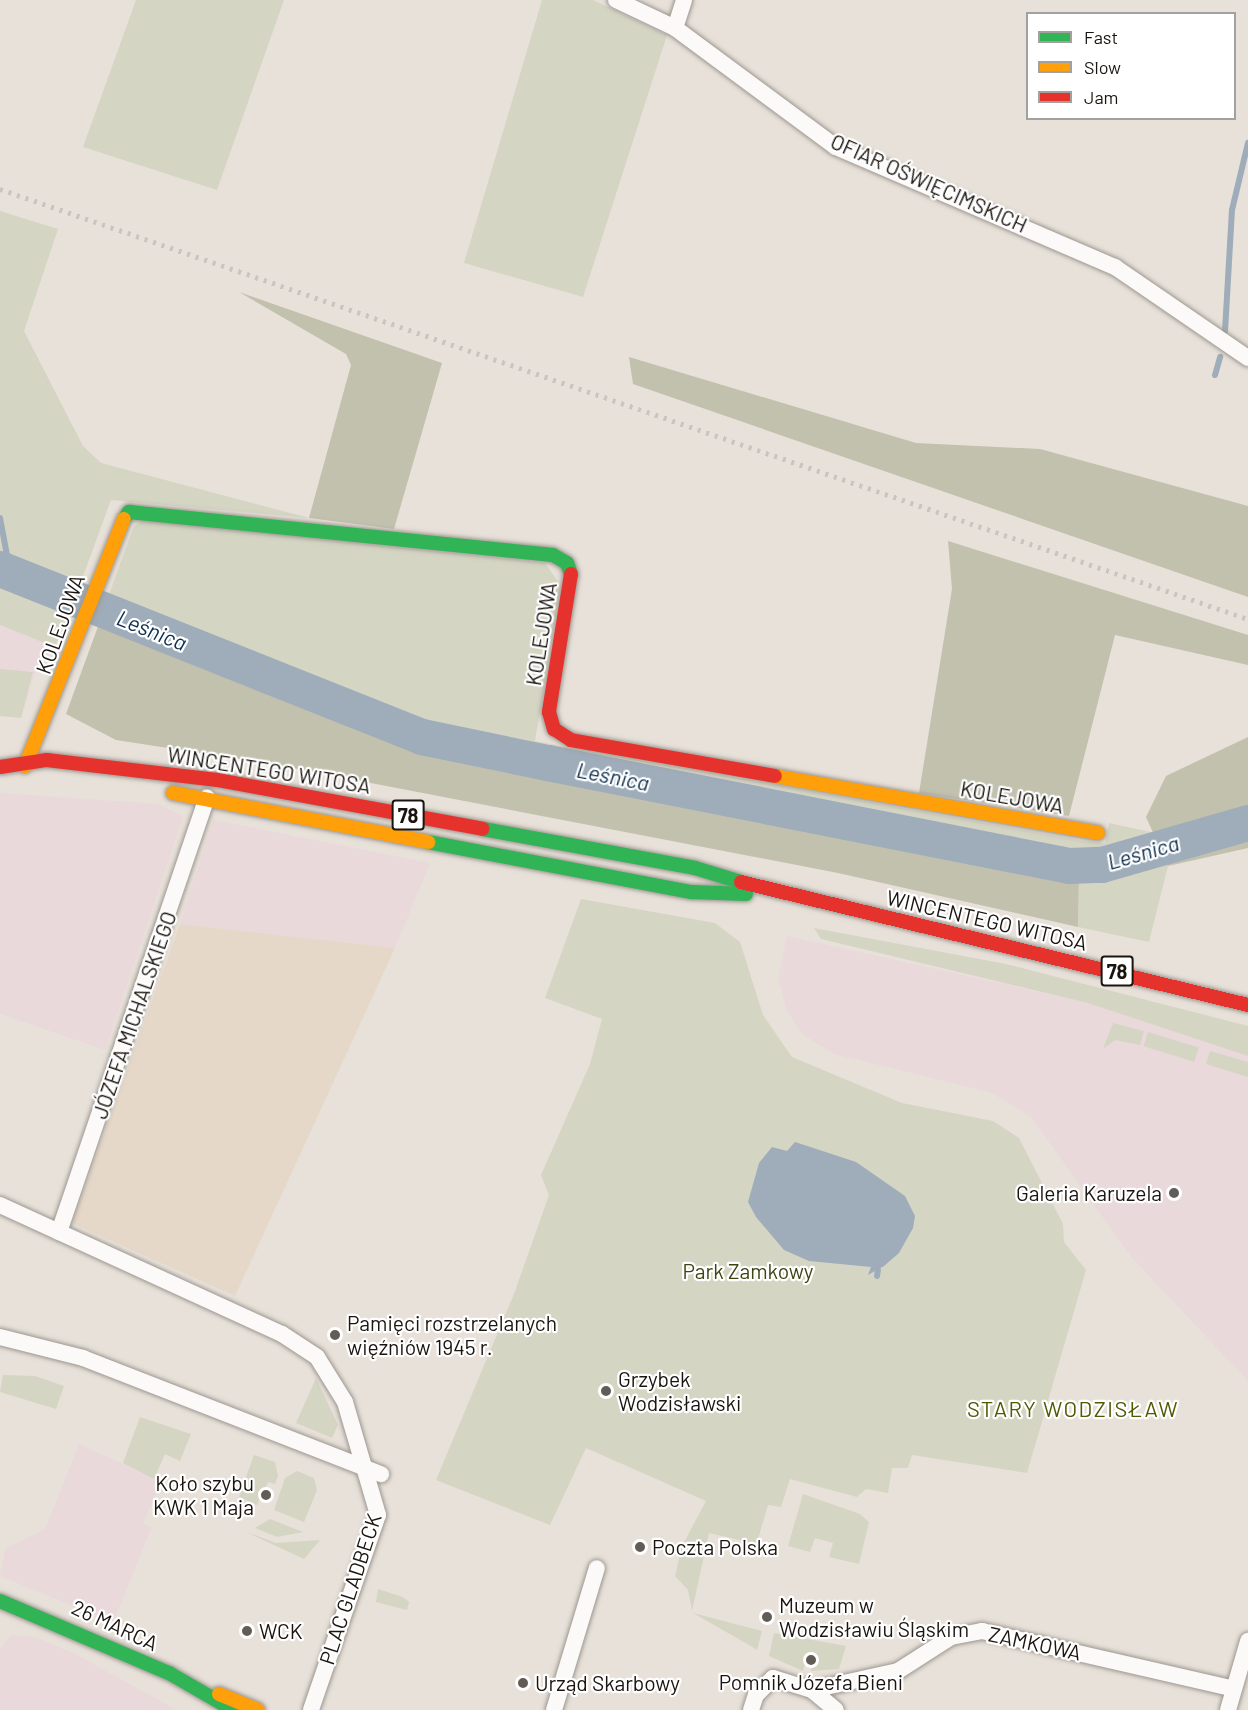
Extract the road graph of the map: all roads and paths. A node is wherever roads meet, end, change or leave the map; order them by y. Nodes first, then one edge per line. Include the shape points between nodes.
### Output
1 (616, 0) edge
2 (684, 0) edge
3 (675, 28) junction
4 (1248, 358) edge
5 (25, 766) junction
6 (0, 767) edge
7 (49, 779) dead end
8 (156, 791) dead end
9 (207, 797) junction
10 (1098, 833) dead end
11 (786, 896) junction
12 (1248, 1005) edge
13 (0, 1205) edge
14 (59, 1232) junction
15 (0, 1337) edge
16 (373, 1471) junction
17 (597, 1568) dead end
18 (0, 1601) edge
19 (1248, 1643) edge
20 (1231, 1688) junction
21 (812, 1690) junction
22 (211, 1692) junction
23 (234, 1710) edge
24 (258, 1710) edge
25 (311, 1710) edge
26 (554, 1710) edge
27 (751, 1710) edge
28 (836, 1710) edge
29 (1228, 1710) edge

1 - 3 street, OFIAR OŚWIĘCIMSKICH
2 - 3 street
3 - 4 street, OFIAR OŚWIĘCIMSKICH via 836,147 1116,267
5 - 6 main road, WINCENTEGO WITOSA / 78
5 - 7 main road
5 - 10 main road, KOLEJOWA via 107,556 129,512 552,555 567,563 572,576 549,712 554,729 571,740
5 - 11 main road, WINCENTEGO WITOSA / 78 via 46,760 217,780 695,868
8 - 9 main road, WINCENTEGO WITOSA / 78
9 - 11 main road, WINCENTEGO WITOSA / 78 via 691,892
9 - 14 street, JÓZEFA MICHALSKIEGO
11 - 12 main road, WINCENTEGO WITOSA / 78
13 - 14 street
14 - 16 street via 246,1315 317,1357 345,1402
15 - 16 street via 83,1358
16 - 25 street, PLAC GLADBECK via 378,1515
17 - 26 street
18 - 22 main road, 26 MARCA
19 - 20 street
20 - 21 street, ZAMKOWA via 982,1631 951,1637 898,1671
20 - 29 street
21 - 27 street via 773,1678 756,1695
21 - 28 street
22 - 23 main road, 26 MARCA
22 - 24 main road, 26 MARCA

